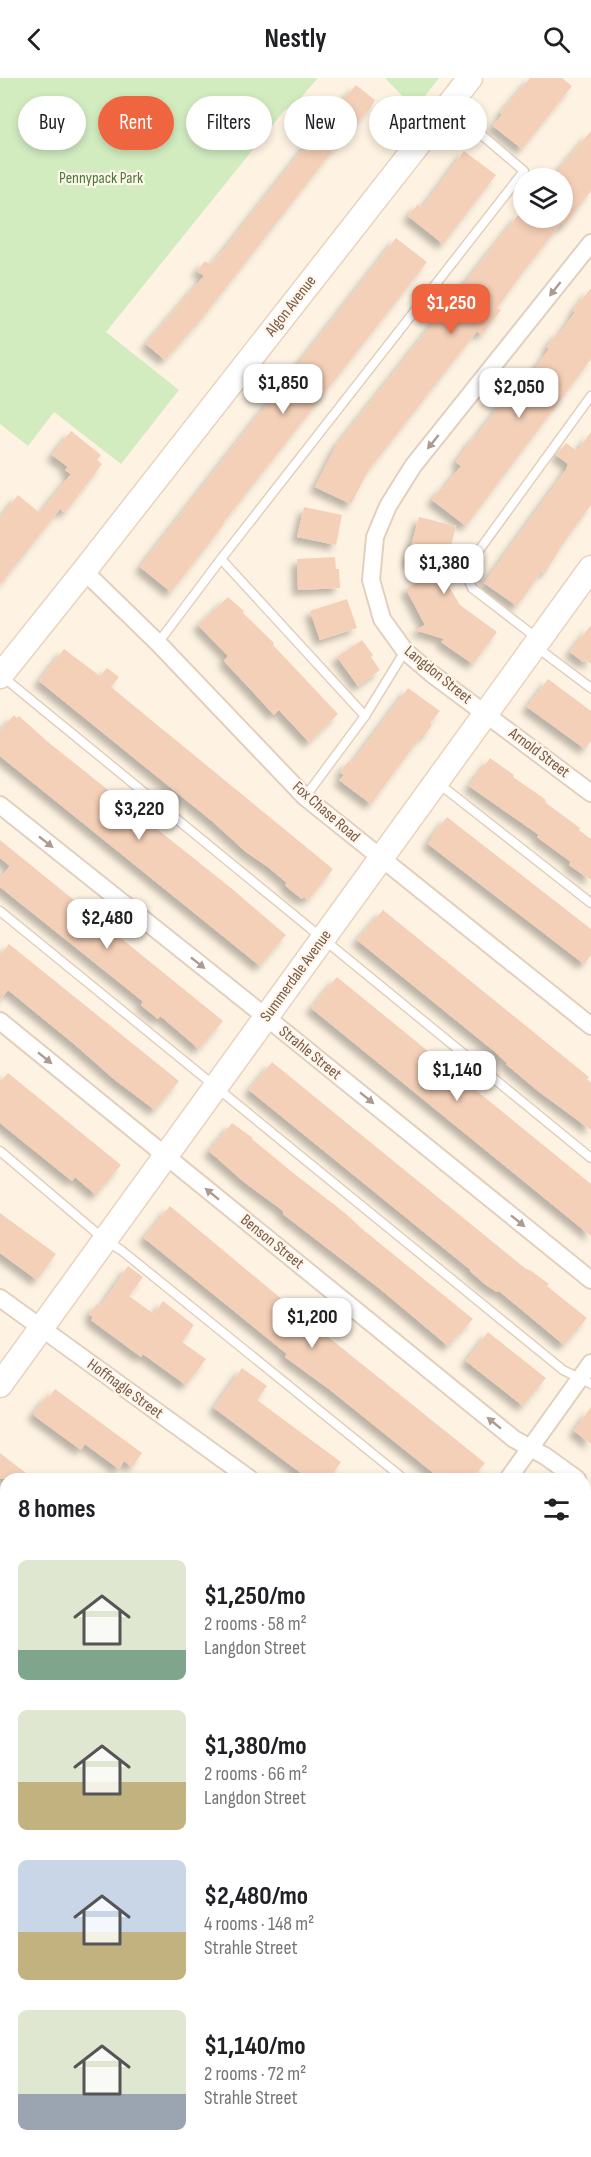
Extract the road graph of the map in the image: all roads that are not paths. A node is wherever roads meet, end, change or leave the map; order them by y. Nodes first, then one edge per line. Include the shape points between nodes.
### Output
1 (470, 78) edge
2 (455, 96) edge
3 (487, 140) edge
4 (413, 150) edge
5 (591, 243) edge
6 (591, 396) edge
7 (221, 560) junction
8 (84, 571) junction
9 (588, 577) edge
10 (158, 643) junction
11 (537, 643) junction
12 (405, 651) junction
13 (0, 676) edge
14 (591, 688) edge
15 (487, 714) junction
16 (365, 716) junction
17 (437, 782) junction
18 (591, 793) edge
19 (305, 797) junction
20 (0, 805) edge
21 (380, 858) junction
22 (591, 903) edge
23 (0, 911) edge
24 (323, 940) junction
25 (266, 1017) junction
26 (0, 1021) edge
27 (591, 1026) edge
28 (216, 1088) junction
29 (0, 1151) edge
30 (165, 1156) junction
31 (591, 1158) edge
32 (105, 1240) junction
33 (591, 1280) edge
34 (0, 1298) edge
35 (40, 1328) junction
36 (591, 1363) edge
37 (585, 1382) edge
38 (0, 1385) edge
39 (530, 1448) junction
40 (242, 1473) edge
41 (397, 1473) edge
42 (512, 1473) edge
43 (569, 1473) edge

1 - 2 street, Algon Avenue
3 - 7 lane via 524,171
4 - 8 street, Algon Avenue
5 -> 12 street, Langdon Street via 413,466 388,506 375,537 371,580 382,619
6 - 11 lane via 470,564 468,579 472,588
7 - 10 lane
7 - 16 lane
8 - 10 street, Fox Chase Road
8 - 13 street, Algon Avenue
9 - 11 street, Summerdale Avenue
10 - 19 street, Fox Chase Road
11 - 14 lane
11 - 15 street, Summerdale Avenue
12 - 15 street, Langdon Street
12 - 16 lane
13 - 24 lane
15 - 17 street, Summerdale Avenue
15 - 18 street, Arnold Street
16 - 19 lane
17 - 21 street, Summerdale Avenue
17 - 22 lane
19 - 21 street, Fox Chase Road
20 -> 25 street, Strahle Street
21 - 24 street, Summerdale Avenue
21 - 27 street, Fox Chase Road
23 - 28 lane
24 - 25 street, Summerdale Avenue
24 - 31 lane
25 - 28 street, Summerdale Avenue
25 -> 33 street, Strahle Street
26 -> 30 street, Benson Street
28 - 30 street, Summerdale Avenue
28 - 37 lane via 563,1371
29 - 32 lane
30 - 32 street, Summerdale Avenue
39 -> 30 street, Benson Street
32 - 35 street, Summerdale Avenue
32 - 41 lane
34 - 35 street, Hoffnagle Street
35 - 38 street, Summerdale Avenue
35 - 40 street, Hoffnagle Street
36 - 37 street
37 - 39 street
39 - 42 street
39 - 43 street, Benson Street

